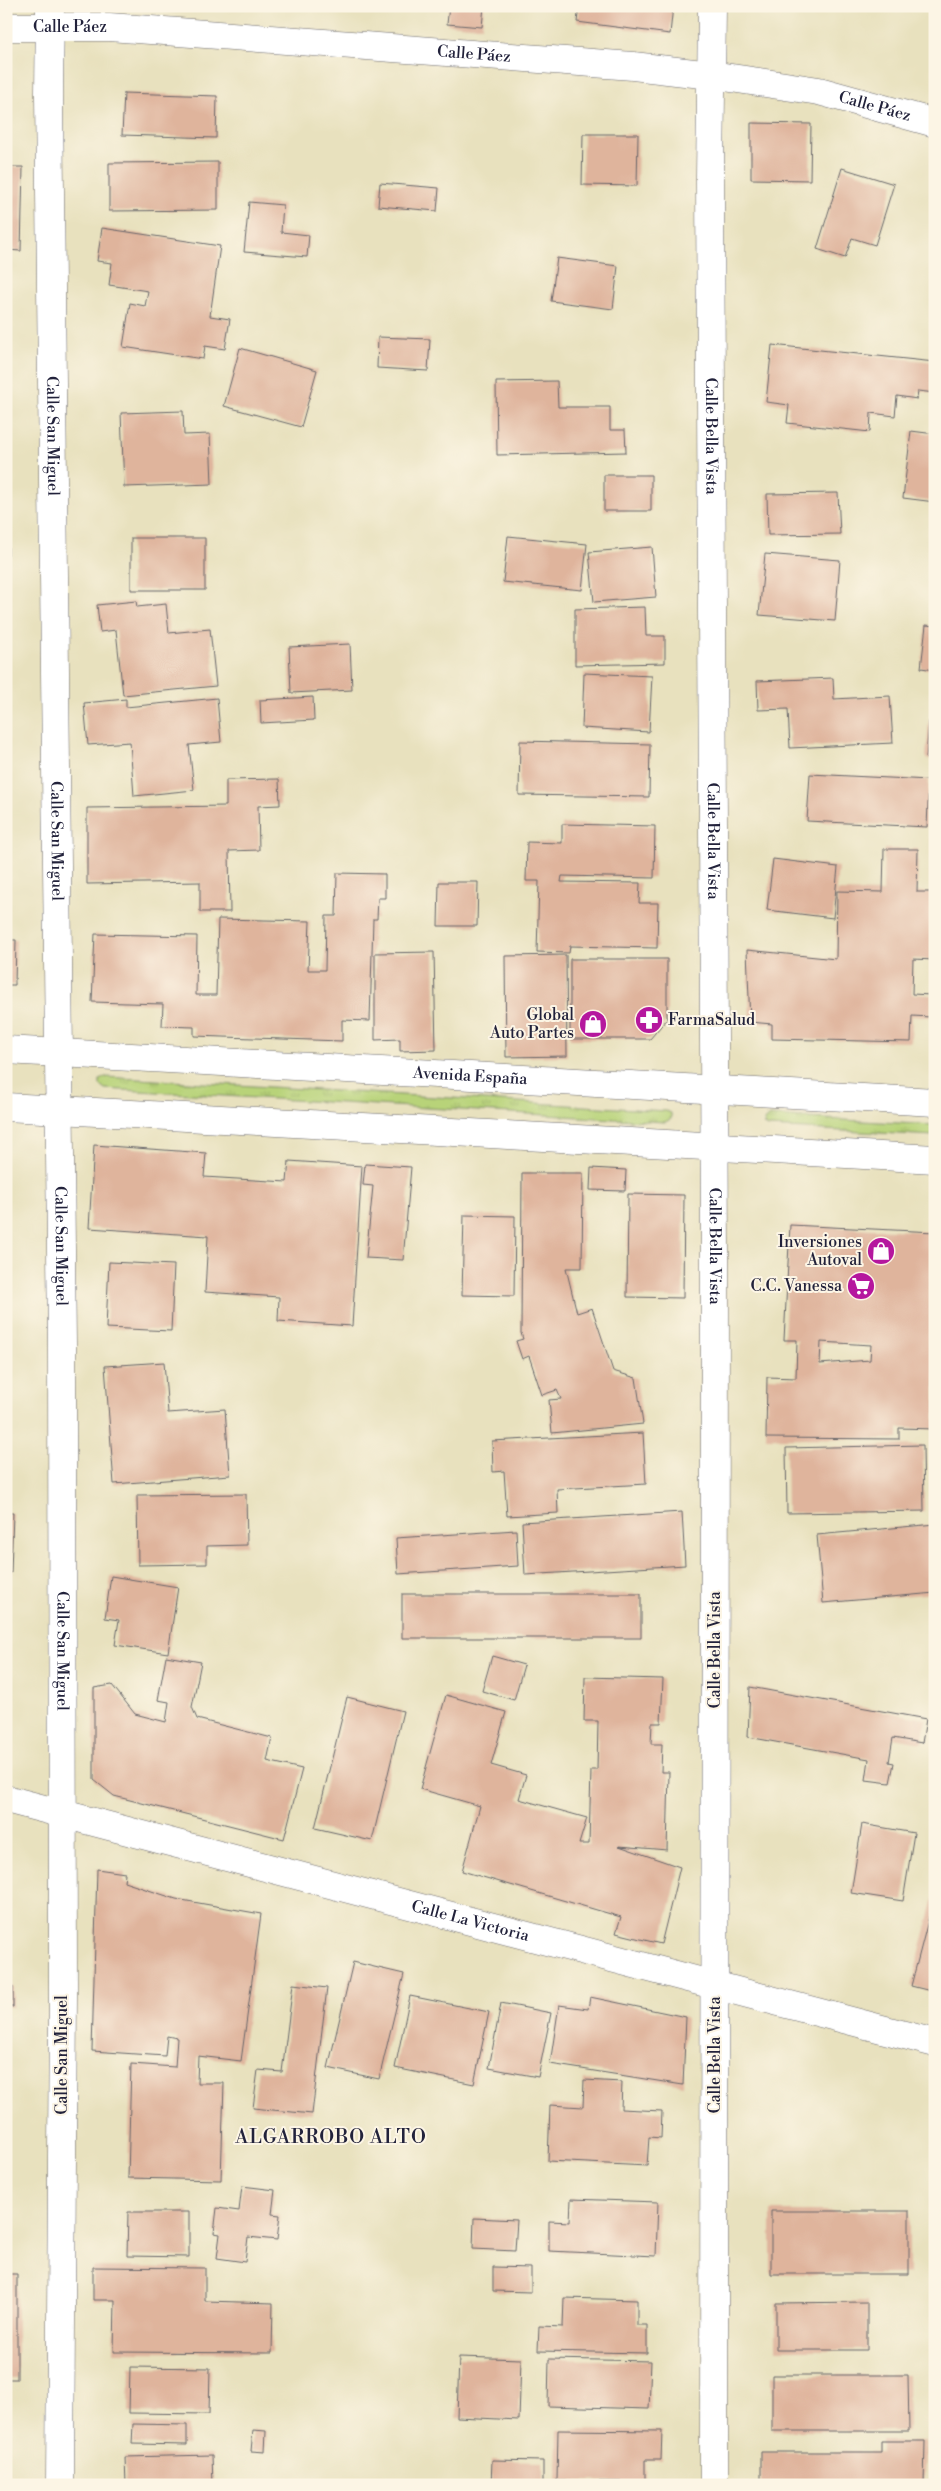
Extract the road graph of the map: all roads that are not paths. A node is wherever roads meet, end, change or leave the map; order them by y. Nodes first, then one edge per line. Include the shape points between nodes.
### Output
1 (712, 6) edge
2 (50, 17) edge
3 (6, 27) edge
4 (711, 76) junction
5 (935, 123) edge
6 (6, 1050) edge
7 (59, 1052) junction
8 (714, 1090) junction
9 (935, 1102) edge
10 (6, 1107) edge
11 (59, 1109) junction
12 (714, 1147) junction
13 (935, 1159) edge
14 (6, 1799) edge
15 (63, 1814) junction
16 (716, 1984) junction
17 (935, 2043) edge
18 (60, 2485) edge
19 (714, 2485) edge

1 - 4 street, Calle Bella Vista
2 - 3 street, Calle Páez
2 - 4 street, Calle Páez via 178,32 633,66
2 - 7 street, Calle San Miguel
4 - 5 street, Calle Páez via 819,91
4 - 8 street, Calle Bella Vista
6 - 7 street, Avenida España
7 - 8 street, Avenida España
7 - 11 street, Calle San Miguel
8 - 9 street, Avenida España
8 - 12 street, Calle Bella Vista
10 - 11 street
11 - 12 street
11 - 15 street, Calle San Miguel
12 - 13 street
12 - 16 street, Calle Bella Vista
14 - 15 street, Calle La Victoria
15 - 16 street, Calle La Victoria
15 - 18 street, Calle San Miguel
16 - 17 street, Calle La Victoria
16 - 19 street, Calle Bella Vista

